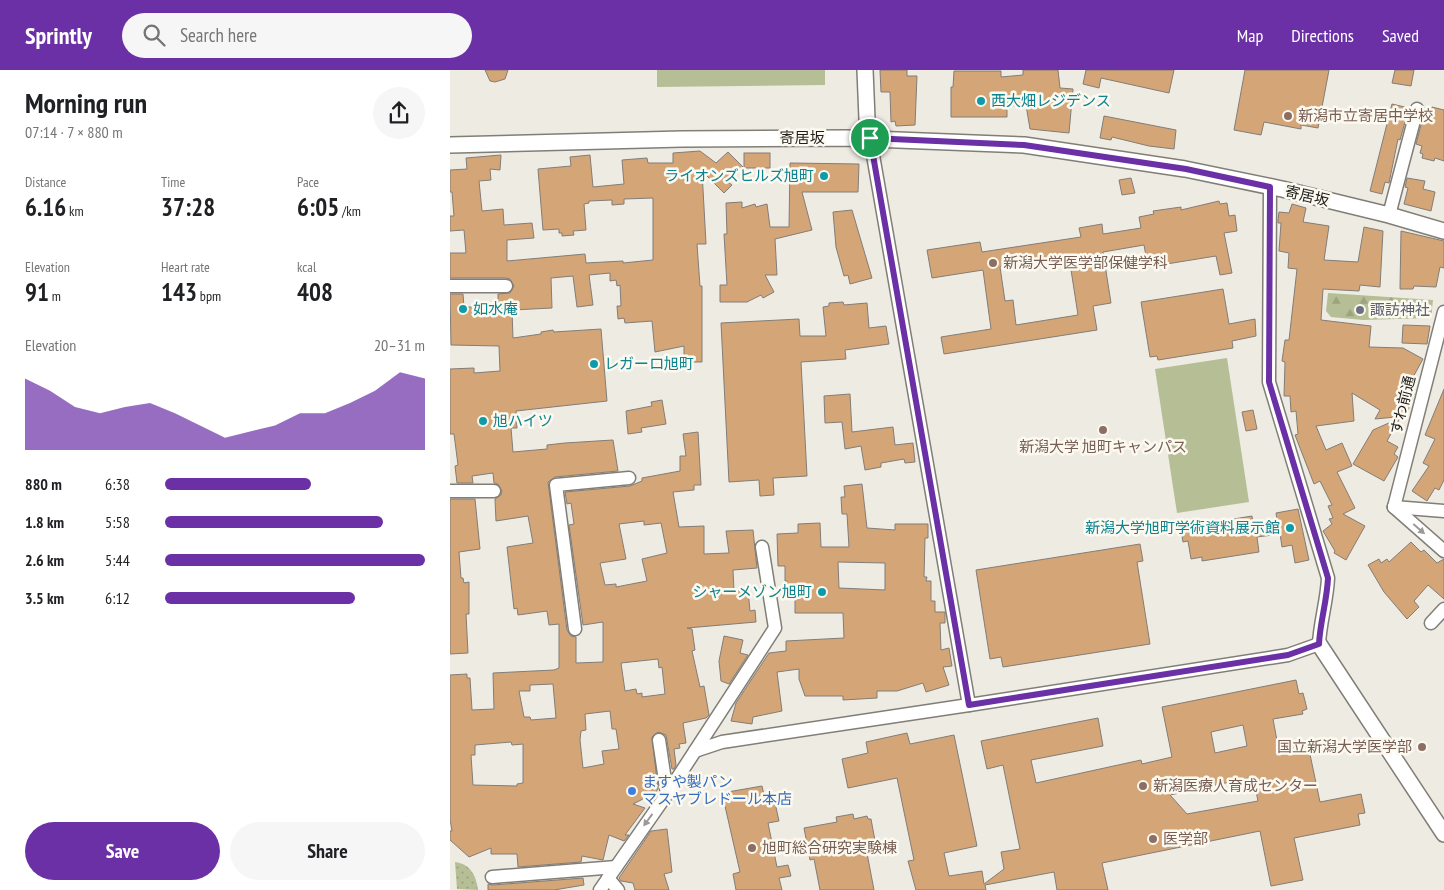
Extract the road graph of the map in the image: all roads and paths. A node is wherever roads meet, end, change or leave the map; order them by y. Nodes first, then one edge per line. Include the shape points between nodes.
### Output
1 (865, 70) edge
2 (1417, 109) dead end
3 (870, 138) junction
4 (450, 145) edge
5 (1270, 187) junction
6 (1389, 215) junction
7 (1444, 231) edge
8 (450, 286) edge
9 (506, 286) dead end
10 (1444, 312) edge
11 (1441, 338) edge
12 (629, 478) dead end
13 (450, 491) edge
14 (494, 491) dead end
15 (1394, 507) junction
16 (1444, 511) edge
17 (762, 547) dead end
18 (1444, 551) edge
19 (1444, 609) edge
20 (1431, 623) dead end
21 (574, 630) dead end
22 (1319, 644) junction
23 (969, 705) junction
24 (659, 740) dead end
25 (695, 751) junction
26 (666, 794) junction
27 (1444, 834) edge
28 (616, 867) junction
29 (492, 877) dead end
30 (608, 878) junction
31 (600, 890) edge
32 (618, 890) edge

1 - 3 street via 866,119
2 - 6 street
3 - 4 street, 寄居坂
3 - 5 street, 寄居坂 via 1024,145 1186,169
3 - 23 street
5 - 6 street, 寄居坂
5 - 22 street via 1269,382 1328,578
6 - 7 street, 寄居坂
8 - 9 street
10 - 11 street, すわ前通
11 - 15 street, すわ前通
12 - 21 street via 556,485
13 - 14 street
15 - 16 street
15 -> 18 street
17 - 25 street via 775,628
19 - 20 street
22 - 23 street via 1288,655
22 - 27 street
23 - 25 street via 722,742
24 - 26 street
25 - 26 street
26 -> 28 street
28 - 29 street
28 - 30 street
30 - 31 street
30 - 32 street

